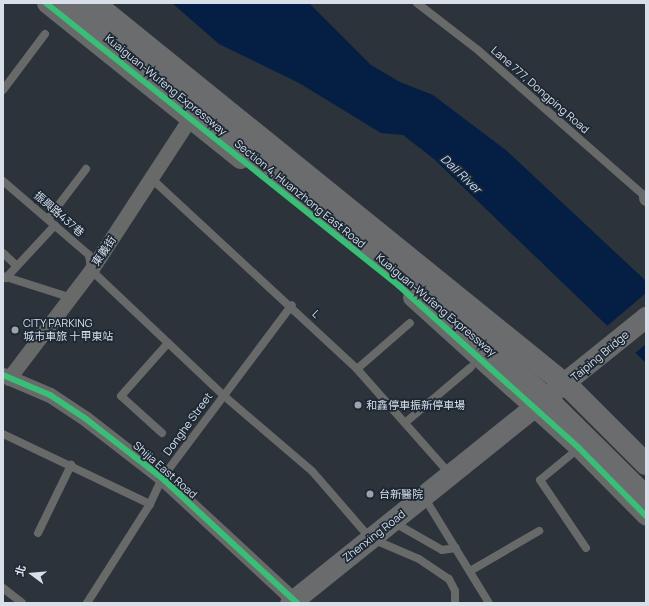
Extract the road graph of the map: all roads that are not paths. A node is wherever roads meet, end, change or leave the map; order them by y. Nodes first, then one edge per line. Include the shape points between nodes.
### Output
1 (46, 3) edge
2 (66, 3) edge
3 (94, 3) edge
4 (417, 3) edge
5 (45, 34) dead end
6 (3, 90) edge
7 (190, 118) junction
8 (86, 169) dead end
9 (152, 180) junction
10 (3, 181) edge
11 (646, 198) edge
12 (48, 219) junction
13 (55, 225) junction
14 (3, 253) edge
15 (17, 266) junction
16 (91, 270) junction
17 (5, 277) edge
18 (69, 297) junction
19 (292, 305) junction
20 (646, 317) edge
21 (410, 323) dead end
22 (168, 343) junction
23 (471, 366) dead end
24 (357, 368) junction
25 (6, 377) edge
26 (553, 394) joint
27 (223, 395) junction
28 (535, 408) junction
29 (406, 422) junction
30 (162, 433) dead end
31 (3, 434) edge
32 (579, 448) junction
33 (646, 464) edge
34 (71, 465) junction
35 (452, 476) junction
36 (162, 478) junction
37 (424, 497) junction
38 (646, 497) edge
39 (150, 504) junction
40 (646, 516) edge
41 (392, 522) junction
42 (539, 531) dead end
43 (38, 533) dead end
44 (370, 538) junction
45 (456, 548) junction
46 (586, 548) dead end
47 (470, 572) junction
48 (3, 588) edge
49 (294, 602) edge
50 (22, 603) edge
51 (87, 603) edge
52 (456, 603) edge
53 (489, 603) edge

1 - 7 street, Section 4, Huanzhong East Road
2 - 38 highway, Kuaiguan-Wufeng Expressway, bridge via 461,324 546,398
3 - 33 highway, Kuaiguan-Wufeng Expressway, bridge via 571,389
4 - 11 lane, Lane 777, Dongping Road via 479,51
5 - 6 lane
7 - 9 street, 東義街
7 - 28 street, Section 4, Huanzhong East Road via 398,285
8 - 12 lane
9 - 16 street, 東義街
9 - 19 lane, L
10 - 12 lane, 振興路437巷
12 - 13 lane, 振興路437巷
13 - 15 lane
13 - 16 lane, 振興路437巷 via 90,255
14 - 15 lane
15 - 17 lane
16 - 18 street, 東義街
16 - 22 lane
17 - 18 lane
18 - 25 street, 東義街
19 - 24 lane, L
19 - 27 lane, Donghe Street
20 - 26 main road, Taiping Bridge
21 - 24 lane
22 - 27 lane
22 - 30 lane via 121,396
23 - 29 lane
24 - 29 lane, L
25 - 36 street, Shijia East Road via 50,395 86,419
26 - 28 main road, Zhenxing Road
27 - 36 lane, Donghe Street
27 - 44 lane via 312,471
28 - 32 street, Section 4, Huanzhong East Road
28 - 35 main road, Zhenxing Road
29 - 35 lane, L
31 - 34 lane
32 - 40 street, Section 4, Huanzhong East Road
32 - 46 lane via 540,480
34 - 39 lane
34 - 43 lane
35 - 37 main road, Zhenxing Road
36 - 39 lane, Donghe Street
36 - 49 street, Shijia East Road
37 - 41 main road, Zhenxing Road
37 - 45 lane
39 - 51 lane, Donghe Street
41 - 44 main road, Zhenxing Road
41 - 45 lane via 442,550
42 - 47 lane
44 - 49 main road, Zhenxing Road
44 - 52 lane via 438,570 456,591
45 - 47 lane
47 - 53 lane
48 - 50 lane

